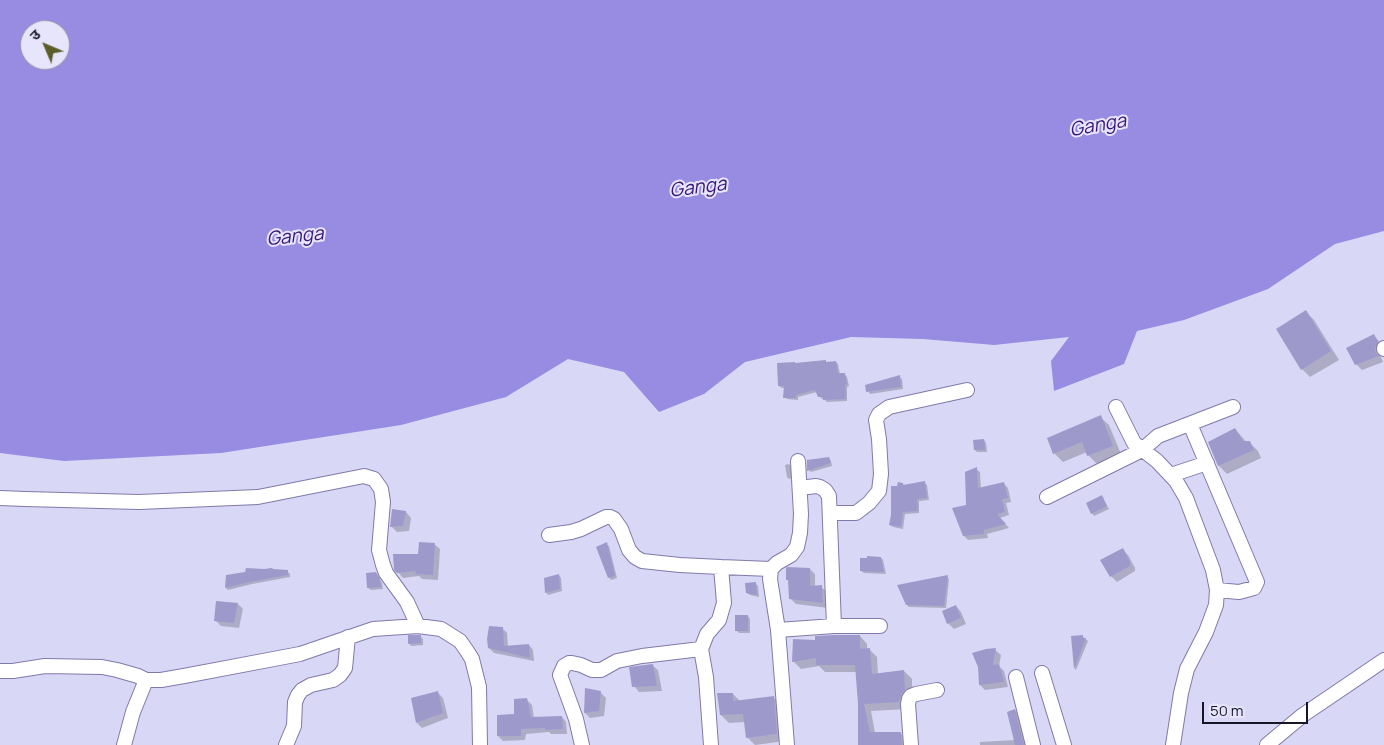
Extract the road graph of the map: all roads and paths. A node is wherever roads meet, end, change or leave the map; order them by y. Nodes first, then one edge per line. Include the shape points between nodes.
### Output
1 (966, 390) dead end
2 (1116, 407) dead end
3 (1233, 407) dead end
4 (1190, 424) junction
5 (1142, 450) junction
6 (798, 462) dead end
7 (1207, 463) junction
8 (1171, 476) junction
9 (800, 488) junction
10 (0, 498) edge
11 (1048, 498) dead end
12 (831, 513) junction
13 (549, 535) dead end
14 (721, 567) junction
15 (772, 569) junction
16 (1217, 590) junction
17 (418, 626) junction
18 (834, 626) junction
19 (880, 626) dead end
20 (778, 630) junction
21 (348, 637) junction
22 (701, 649) junction
23 (1384, 660) edge
24 (0, 671) edge
25 (1042, 673) dead end
26 (1016, 677) dead end
27 (146, 680) junction
28 (937, 690) dead end
29 (124, 745) edge
30 (286, 745) edge
31 (480, 745) edge
32 (582, 745) edge
33 (711, 745) edge
34 (787, 745) edge
35 (911, 745) edge
36 (1034, 745) edge
37 (1064, 745) edge
38 (1173, 745) edge
39 (1267, 745) edge

1 - 12 street via 890,407 879,414 876,420 881,474 879,491 856,513
2 - 5 street via 1134,443
3 - 4 street
4 - 5 street via 1158,436
4 - 7 street
5 - 8 street
5 - 11 street
6 - 9 street
7 - 8 street
7 - 16 street via 1257,582 1254,588 1238,592
8 - 16 street via 1189,505
9 - 12 street via 816,486 825,490
9 - 15 street via 797,547
10 - 17 street via 140,502 248,497 364,476 374,479 381,489 383,502 380,543 383,565
12 - 18 street
13 - 14 street via 576,530 610,517 621,529 628,550 642,561
14 - 15 street
14 - 22 street via 724,604 719,620 706,634
15 - 20 street via 770,579
16 - 38 street via 1216,605 1206,632 1187,669
17 - 21 street via 373,629
17 - 31 street via 441,629 460,641 468,651 479,687
18 - 19 street
18 - 20 street
20 - 34 street
21 - 27 street via 300,654
21 - 30 street via 345,668 340,674 333,680 311,685 298,695 294,726
22 - 32 street via 617,661 601,670 572,663 564,666 560,675
22 - 33 street
23 - 39 street via 1304,715
24 - 27 street via 45,666 102,667
25 - 37 street
26 - 36 street
27 - 29 street
28 - 35 street via 916,694 909,699

